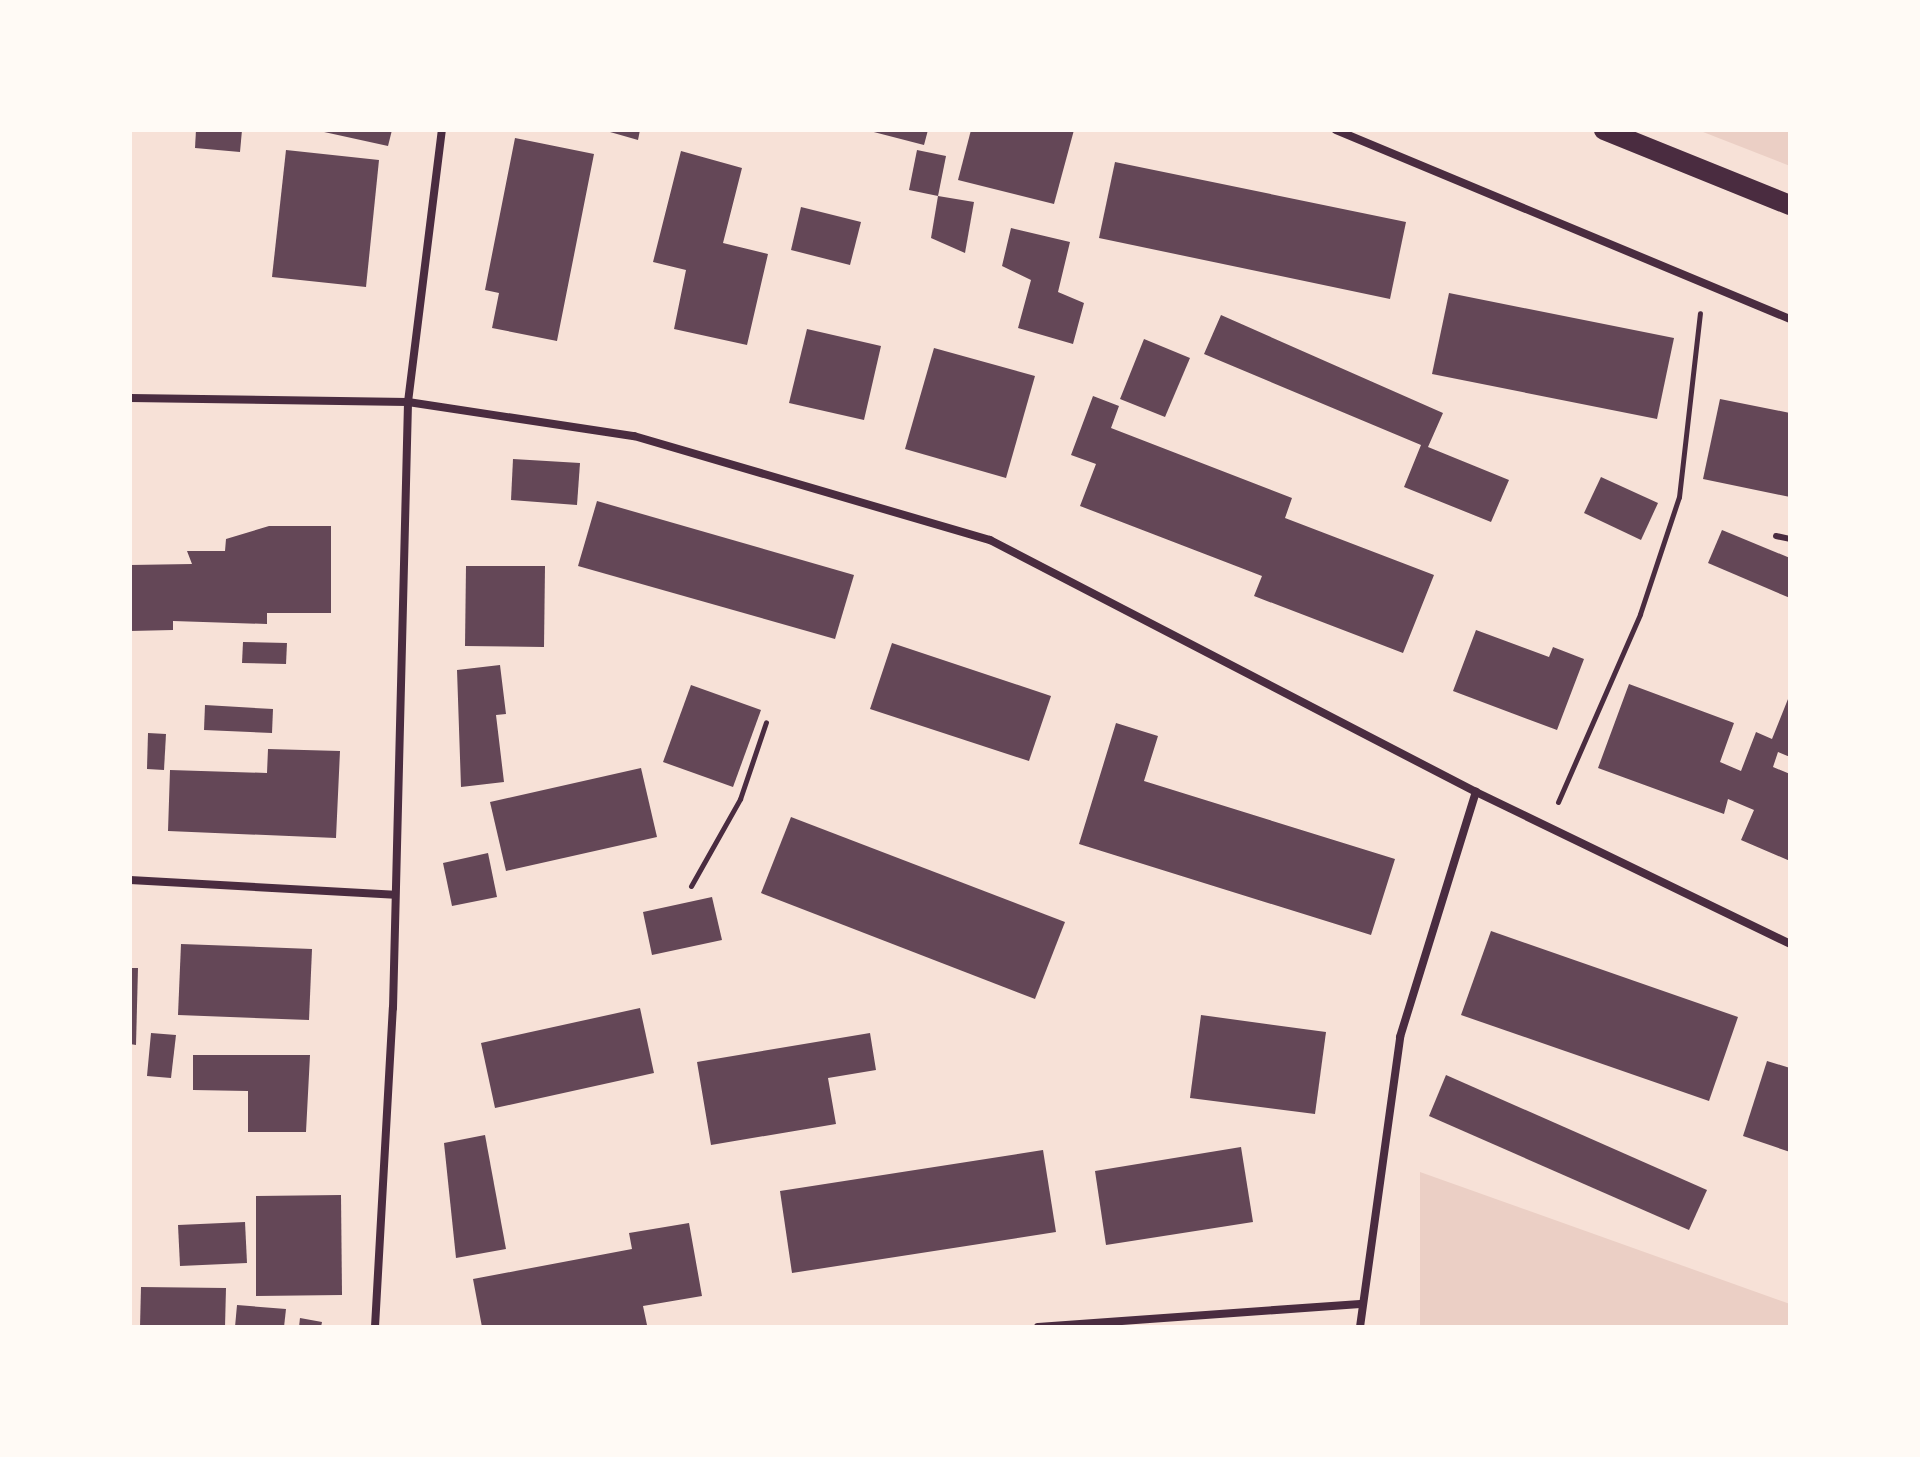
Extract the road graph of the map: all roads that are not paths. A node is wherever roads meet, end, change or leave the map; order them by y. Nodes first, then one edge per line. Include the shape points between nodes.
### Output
1 (442, 130) edge
2 (1336, 130) edge
3 (1604, 130) edge
4 (1790, 205) edge
5 (1790, 319) edge
6 (130, 398) edge
7 (408, 402) junction
8 (1776, 536) dead end
9 (1790, 539) edge
10 (1476, 792) junction
11 (130, 880) edge
12 (395, 895) junction
13 (1790, 944) edge
14 (1360, 1304) junction
15 (375, 1327) edge
16 (1038, 1327) edge
17 (1360, 1327) edge

1 - 7 street
2 - 5 street
3 - 4 main road
6 - 7 street
7 - 10 street via 634,436 990,540
7 - 12 street
8 - 9 lane
10 - 13 street
10 - 14 street via 1400,1037
11 - 12 street
12 - 15 street
14 - 16 street
14 - 17 street

